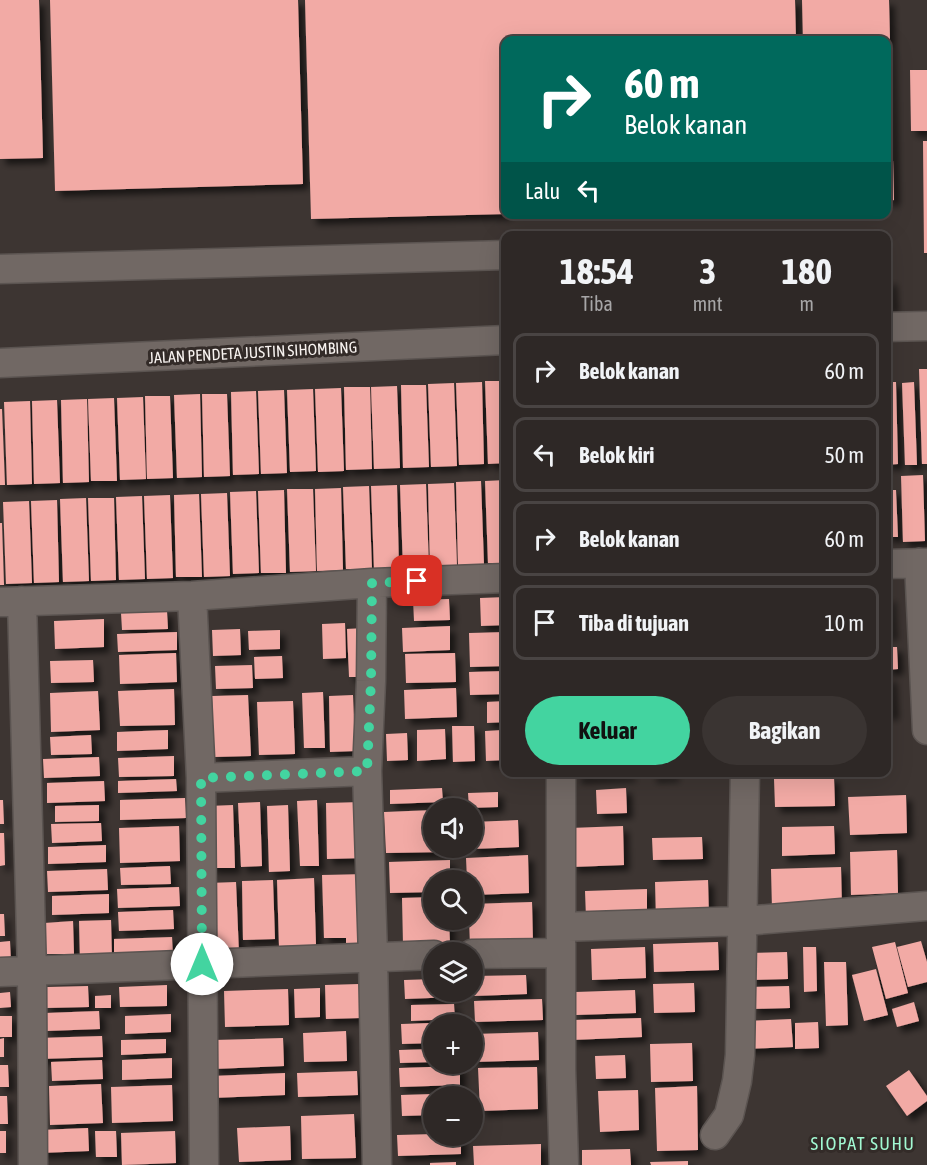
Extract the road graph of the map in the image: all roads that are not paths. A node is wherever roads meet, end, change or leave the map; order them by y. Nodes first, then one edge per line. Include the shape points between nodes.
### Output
1 (501, 255) edge
2 (0, 268) edge
3 (927, 326) edge
4 (891, 327) edge
5 (501, 340) edge
6 (0, 363) edge
7 (923, 563) edge
8 (891, 564) edge
9 (501, 578) edge
10 (372, 583) junction
11 (192, 596) junction
12 (11, 601) edge
13 (927, 730) edge
14 (367, 771) junction
15 (561, 777) edge
16 (745, 777) edge
17 (201, 778) junction
18 (927, 906) edge
19 (744, 921) junction
20 (561, 940) junction
21 (483, 952) edge
22 (423, 955) edge
23 (373, 956) junction
24 (202, 964) junction
25 (0, 972) edge
26 (32, 972) junction
27 (715, 1135) dead end
28 (33, 1165) edge
29 (204, 1165) edge
30 (377, 1165) edge
31 (564, 1165) edge

1 - 2 street
3 - 4 street
5 - 6 street, JALAN PENDETA JUSTIN SIHOMBING
7 - 8 street
7 - 13 street
9 - 10 street
10 - 11 street
10 - 14 street
11 - 12 street
11 - 17 street
12 - 26 street
14 - 17 street
14 - 23 street
15 - 20 street
16 - 19 street
17 - 24 street
18 - 19 street
19 - 20 street
19 - 27 street via 737,1081 729,1115
20 - 21 street
20 - 31 street
22 - 23 street
23 - 24 street
23 - 30 street
24 - 26 street
24 - 29 street
25 - 26 street
26 - 28 street

